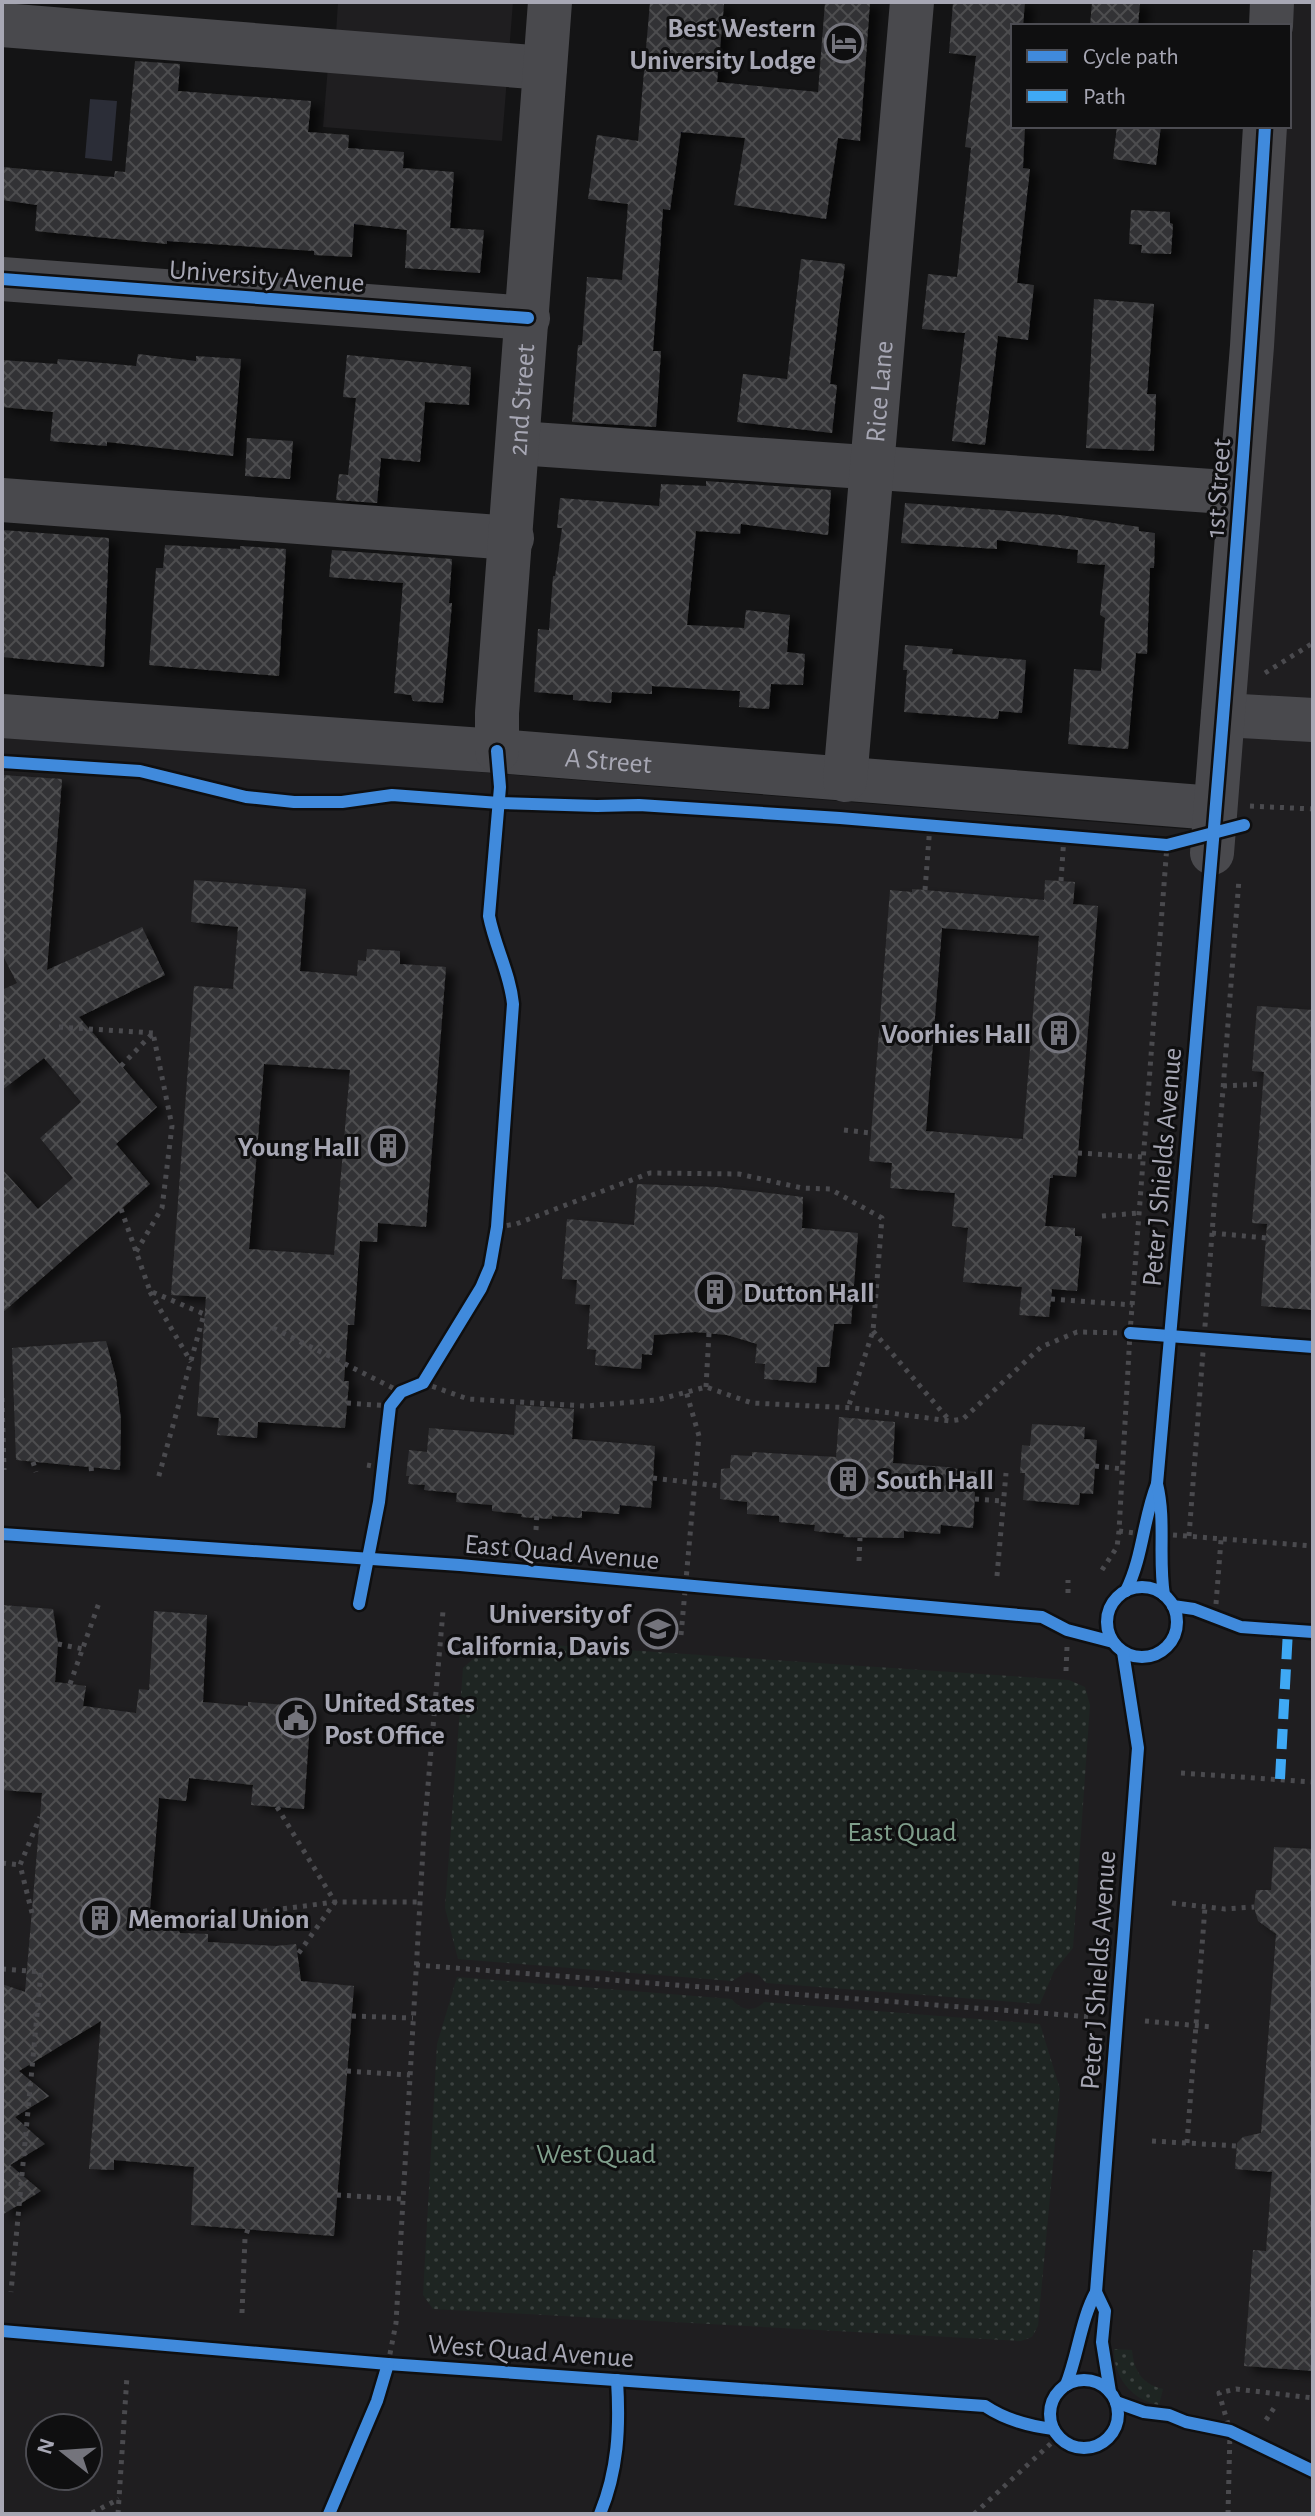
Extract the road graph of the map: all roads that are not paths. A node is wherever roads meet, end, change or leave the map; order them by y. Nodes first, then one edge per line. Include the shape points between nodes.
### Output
1 (550, 2) edge
2 (912, 2) edge
3 (1272, 2) edge
4 (1271, 24) edge
5 (2, 25) edge
6 (545, 68) junction
7 (1265, 128) edge
8 (2, 279) edge
9 (528, 318) junction
10 (518, 443) junction
11 (872, 468) junction
12 (1240, 493) junction
13 (2, 500) edge
14 (512, 538) junction
15 (1223, 715) junction
16 (2, 716) edge
17 (1313, 720) edge
18 (497, 751) junction
19 (845, 780) junction
20 (1225, 835) joint

1 - 6 street, 2nd Street
2 - 11 street, Rice Lane
3 - 4 street
5 - 6 street
6 - 9 street, 2nd Street
7 - 12 street, 1st Street
8 - 9 street, University Avenue
9 - 10 street, 2nd Street
10 - 11 street
10 - 14 street, 2nd Street
11 - 12 street
11 - 19 street, Rice Lane
12 - 15 street, 1st Street
13 - 14 street
14 - 18 street, 2nd Street
15 - 17 street
15 - 20 street, 1st Street
16 - 18 street, A Street
18 - 19 street, A Street
19 - 20 street, A Street

